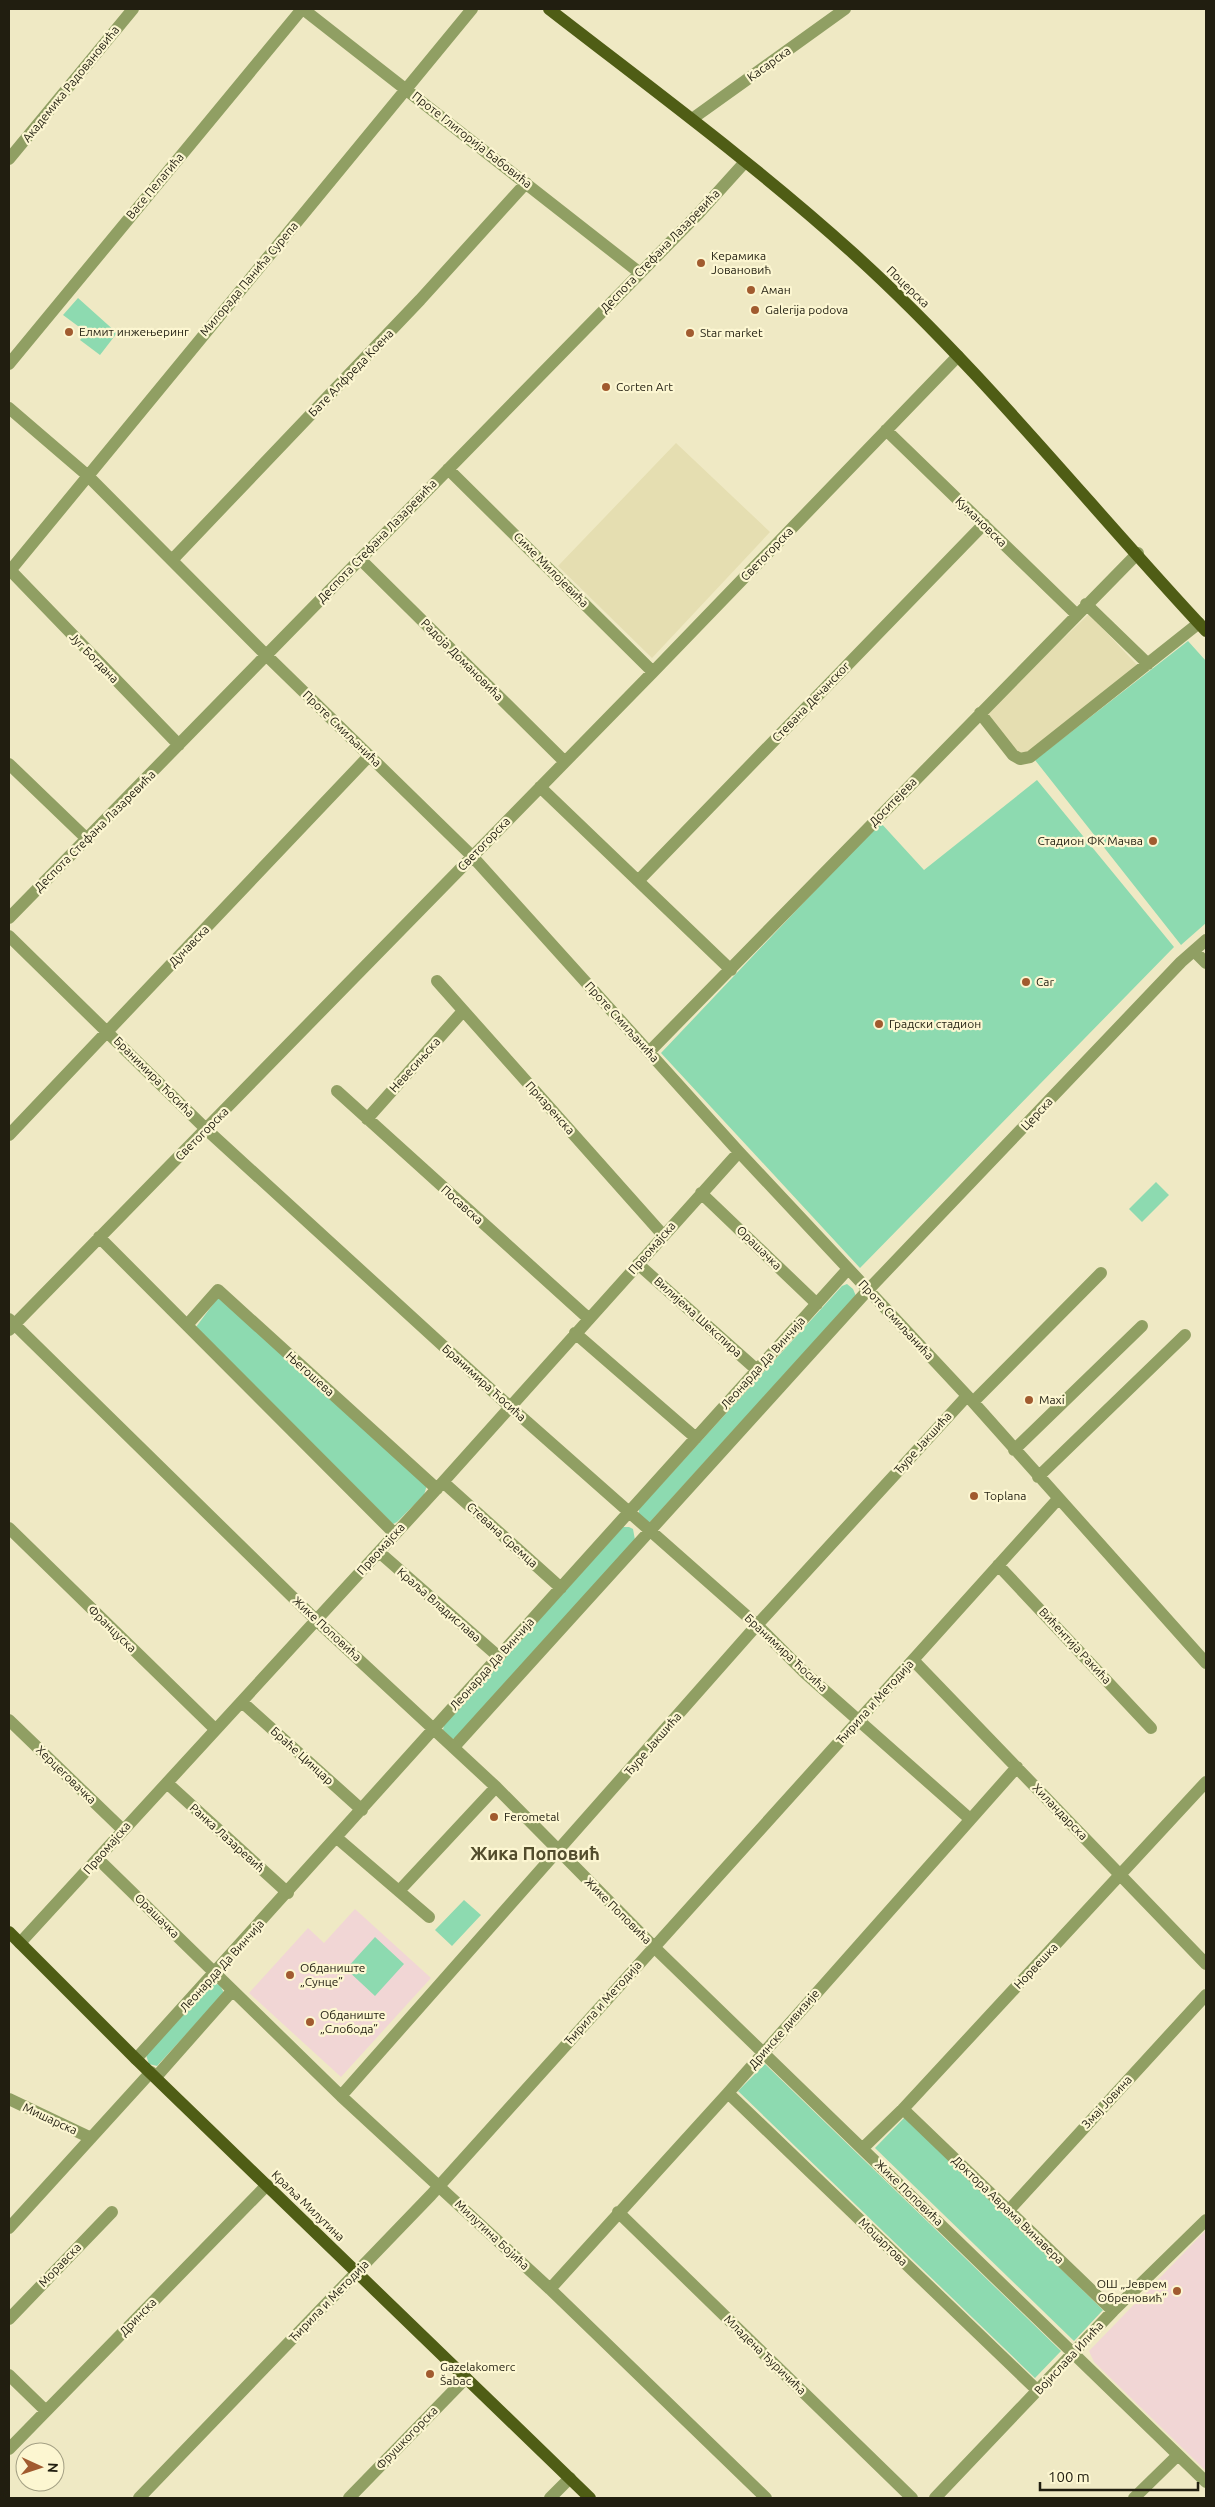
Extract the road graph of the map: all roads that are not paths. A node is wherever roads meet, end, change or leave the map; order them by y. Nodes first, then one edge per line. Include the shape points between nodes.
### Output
1 (133, 9) edge
2 (303, 9) edge
3 (472, 9) edge
4 (549, 9) edge
5 (836, 11) edge
6 (293, 14) edge
7 (320, 21) junction
8 (407, 88) junction
9 (692, 120) junction
10 (9, 159) edge
11 (745, 162) junction
12 (526, 182) junction
13 (640, 273) junction
14 (958, 356) junction
15 (9, 364) edge
16 (9, 408) edge
17 (886, 430) junction
18 (448, 468) junction
19 (87, 474) junction
20 (984, 524) junction
21 (1138, 553) junction
22 (360, 559) junction
23 (172, 560) junction
24 (9, 571) edge
25 (1086, 604) junction
26 (1076, 614) junction
27 (1203, 627) edge
28 (266, 655) junction
29 (1148, 664) junction
30 (653, 672) junction
31 (980, 713) junction
32 (179, 746) junction
33 (369, 756) junction
34 (564, 762) junction
35 (9, 764) edge
36 (540, 787) junction
37 (87, 839) junction
38 (472, 856) junction
39 (638, 880) junction
40 (9, 918) edge
41 (9, 936) edge
42 (1206, 940) edge
43 (1194, 951) junction
44 (1206, 963) edge
45 (731, 970) junction
46 (438, 980) dead end
47 (463, 1011) junction
48 (107, 1032) junction
49 (649, 1052) junction
50 (337, 1091) dead end
51 (367, 1119) junction
52 (206, 1130) junction
53 (9, 1136) edge
54 (738, 1152) junction
55 (700, 1193) junction
56 (663, 1235) junction
57 (99, 1237) junction
58 (638, 1264) junction
59 (848, 1269) junction
60 (1101, 1273) dead end
61 (868, 1290) junction
62 (816, 1304) junction
63 (588, 1318) junction
64 (11, 1324) edge
65 (187, 1325) junction
66 (1142, 1326) dead end
67 (575, 1333) junction
68 (1185, 1335) dead end
69 (757, 1370) junction
70 (970, 1399) junction
71 (509, 1406) junction
72 (696, 1438) junction
73 (1014, 1450) junction
74 (1038, 1477) junction
75 (440, 1485) junction
76 (1058, 1499) junction
77 (629, 1512) junction
78 (9, 1528) edge
79 (650, 1530) junction
80 (395, 1534) junction
81 (379, 1552) junction
82 (998, 1565) junction
83 (561, 1588) junction
84 (316, 1620) junction
85 (757, 1625) junction
86 (499, 1657) junction
87 (913, 1660) junction
88 (1206, 1664) edge
89 (242, 1702) junction
90 (860, 1719) junction
91 (9, 1720) edge
92 (1152, 1728) dead end
93 (434, 1729) junction
94 (215, 1730) junction
95 (454, 1747) junction
96 (1017, 1767) junction
97 (1206, 1782) edge
98 (167, 1783) junction
99 (496, 1786) junction
100 (362, 1810) junction
101 (970, 1819) junction
102 (123, 1830) junction
103 (337, 1838) junction
104 (558, 1850) junction
105 (98, 1859) junction
106 (1121, 1876) junction
107 (399, 1891) junction
108 (288, 1893) junction
109 (429, 1917) dead end
110 (9, 1932) edge
111 (20, 1943) junction
112 (654, 1946) junction
113 (1206, 1964) edge
114 (215, 1974) junction
115 (232, 1991) junction
116 (1206, 1995) edge
117 (764, 2052) junction
118 (136, 2059) junction
119 (153, 2075) junction
120 (728, 2093) junction
121 (341, 2096) junction
122 (9, 2099) edge
123 (903, 2109) junction
124 (91, 2138) junction
125 (863, 2148) junction
126 (439, 2185) junction
127 (267, 2186) junction
128 (1009, 2210) junction
129 (112, 2212) dead end
130 (618, 2212) junction
131 (1206, 2220) edge
132 (9, 2228) edge
133 (357, 2272) junction
134 (550, 2290) junction
135 (1113, 2311) junction
136 (9, 2319) edge
137 (1074, 2353) junction
138 (9, 2375) edge
139 (466, 2378) junction
140 (1038, 2391) junction
141 (46, 2411) junction
142 (9, 2449) edge
143 (1178, 2455) junction
144 (570, 2478) junction
145 (1206, 2482) edge
146 (139, 2498) edge
147 (349, 2498) edge
148 (550, 2498) edge
149 (590, 2498) edge
150 (766, 2498) edge
151 (912, 2498) edge
152 (935, 2498) edge
153 (1134, 2498) edge

1 - 10 street, Академика Радовановића
2 - 6 street, Васе Пелагића
2 - 7 street, Проте Глигорија Бабовића
3 - 8 street, Милорада Панића Сурепа
4 - 9 main road, Поцерска
5 - 9 street, Касарска
6 - 7 street
6 - 15 street, Васе Пелагића
7 - 8 street, Проте Глигорија Бабовића
8 - 12 street, Проте Глигорија Бабовића
8 - 19 street, Милорада Панића Сурепа
9 - 11 main road, Поцерска
11 - 13 street, Деспота Стефана Лазаревића
11 - 14 main road, Поцерска via 821,223
12 - 13 street, Проте Глигорија Бабовића
12 - 23 street, Бате Алфреда Коена via 420,300
13 - 18 street, Деспота Стефана Лазаревића
14 - 17 street, Светогорска
14 - 21 main road, Поцерска
16 - 19 street, Проте Смиљанића
17 - 20 street, Кумановска
17 - 30 street, Светогорска
18 - 22 street, Деспота Стефана Лазаревића
18 - 30 street, Симе Милојевића
19 - 23 street, Проте Смиљанића
19 - 24 street, Милорада Панића Сурепа
20 - 26 street, Кумановска
20 - 39 street, Стевана Дечанског
21 - 25 street, Доситејева
21 - 27 main road, Поцерска
22 - 28 street, Деспота Стефана Лазаревића
22 - 34 street, Радоја Домановића
23 - 28 street, Проте Смиљанића
24 - 32 street, Југ Богдана
25 - 26 street, Доситејева
25 - 29 street
26 - 31 street, Доситејева
27 - 29 street
28 - 32 street, Деспота Стефана Лазаревића
28 - 33 street, Проте Смиљанића
29 - 31 street via 1026,759 1013,755
30 - 34 street, Светогорска
31 - 45 street, Доситејева
32 - 37 street, Деспота Стефана Лазаревића
33 - 38 street, Проте Смиљанића
33 - 48 street, Дунавска
34 - 36 street, Светогорска
35 - 37 street
36 - 38 street, Светогорска
36 - 39 street
37 - 40 street, Деспота Стефана Лазаревића
38 - 49 street, Проте Смиљанића
38 - 52 street, Светогорска
39 - 45 street
41 - 48 street, Бранимира Ћосића
42 - 43 street, Церска
43 - 44 street
43 - 61 street, Церска
45 - 49 street, Доситејева
46 - 47 street, Призренска
47 - 51 street, Невесињска
47 - 56 street, Призренска
48 - 52 street, Бранимира Ћосића
48 - 53 street, Дунавска
49 - 54 street, Проте Смиљанића
50 - 51 street, Посавска
51 - 63 street, Посавска
52 - 57 street, Светогорска
52 - 71 street, Бранимира Ћосића
54 - 55 street, Првомајска
54 - 59 street, Проте Смиљанића
55 - 56 street, Првомајска
55 - 62 street, Орашачка
56 - 58 street, Првомајска
57 - 64 street, Светогорска
57 - 65 street
58 - 63 street, Првомајска
58 - 69 street, Вилијема Шекспира
59 - 61 street, Проте Смиљанића
59 - 62 street, Леонарда Да Винчија
60 - 70 street, Ђуре Јакшића
61 - 70 street, Проте Смиљанића
61 - 79 street
62 - 69 street, Леонарда Да Винчија
63 - 67 street, Првомајска
64 - 84 street, Жике Поповића
65 - 75 street, Његошева via 218,1290
65 - 80 street
66 - 73 street
67 - 71 street, Првомајска
67 - 72 street
68 - 74 street
69 - 72 street, Леонарда Да Винчија
70 - 73 street, Проте Смиљанића
70 - 85 street, Ђуре Јакшића
71 - 75 street, Првомајска
71 - 77 street, Бранимира Ћосића
72 - 77 street, Леонарда Да Винчија
73 - 74 street, Проте Смиљанића
74 - 76 street, Проте Смиљанића
75 - 80 street, Првомајска
75 - 83 street, Стевана Сремца
76 - 82 street, Ћирила и Методија
76 - 88 street, Проте Смиљанића
77 - 79 street, Бранимира Ћосића
77 - 83 street, Леонарда Да Винчија
78 - 94 street, Француска
79 - 85 street, Бранимира Ћосића
79 - 95 street
80 - 81 street, Првомајска
81 - 84 street, Првомајска
81 - 86 street, Краља Владислава
82 - 87 street, Ћирила и Методија
82 - 92 street, Вићентија Ракића
83 - 86 street, Леонарда Да Винчија
84 - 89 street, Првомајска
84 - 93 street, Жике Поповића
85 - 90 street, Бранимира Ћосића via 805,1673
85 - 104 street, Ђуре Јакшића
86 - 93 street, Леонарда Да Винчија
87 - 90 street, Ћирила и Методија
87 - 96 street, Хиландарска
89 - 94 street, Првомајска
89 - 100 street, Браће Цинцар
90 - 101 street, Бранимира Ћосића
90 - 112 street, Ћирила и Методија
91 - 102 street, Херцеговачка
93 - 95 street, Жике Поповића
93 - 100 street, Леонарда Да Винчија
94 - 98 street, Првомајска
95 - 99 street, Жике Поповића
96 - 101 street, Дринске дивизије
96 - 106 street, Хиландарска
97 - 106 street, Норвешка
98 - 102 street, Првомајска
98 - 108 street, Ранка Лазаревић
99 - 104 street, Жике Поповића
99 - 107 street
100 - 103 street, Леонарда Да Винчија
101 - 117 street, Дринске дивизије
102 - 105 street, Првомајска
103 - 107 street
103 - 108 street, Леонарда Да Винчија
104 - 112 street, Жике Поповића
104 - 121 street, Ђуре Јакшића
105 - 111 street, Првомајска
105 - 114 street, Орашачка
106 - 113 street, Хиландарска
106 - 123 street, Норвешка
107 - 109 street
108 - 114 street, Леонарда Да Винчија
110 - 111 main road, Краља Милутина
111 - 118 main road, Краља Милутина
112 - 117 street, Жике Поповића
112 - 126 street, Ћирила и Методија
114 - 115 street, Милутина Бојића
114 - 118 street, Леонарда Да Винчија
115 - 119 street, Леонарда Да Винчија
115 - 121 street, Милутина Бојића
116 - 128 street, Змај Јовина
117 - 120 street, Дринске дивизије
117 - 125 street, Жике Поповића
118 - 119 main road, Краља Милутина
119 - 124 street, Леонарда Да Винчија
119 - 127 main road, Краља Милутина
120 - 130 street, Дринске дивизије
120 - 140 street, Моцартова
121 - 126 street, Милутина Бојића
122 - 124 street, Мишарска
123 - 125 street, Норвешка
123 - 128 street, Доктора Аврама Винавера
124 - 132 street, Леонарда Да Винчија
125 - 137 street, Жике Поповића
126 - 133 street, Ћирила и Методија
126 - 134 street, Милутина Бојића
127 - 133 main road, Краља Милутина
127 - 141 street, Дринска
128 - 135 street, Доктора Аврама Винавера
129 - 136 street, Моравска
130 - 134 street, Дринске дивизије
130 - 151 street, Младена Ђуричића
131 - 135 street, Војислава Илића
133 - 139 main road, Краља Милутина
133 - 146 street, Ћирила и Методија
134 - 150 street, Милутина Бојића
135 - 137 street, Војислава Илића
137 - 140 street, Војислава Илића
137 - 143 street, Жике Поповића
138 - 141 street
139 - 144 main road, Краља Милутина
139 - 147 street, Фрушкогорска
140 - 152 street, Војислава Илића
141 - 142 street, Дринска
143 - 145 street, Жике Поповића
143 - 153 street
144 - 148 street
144 - 149 main road, Краља Милутина

